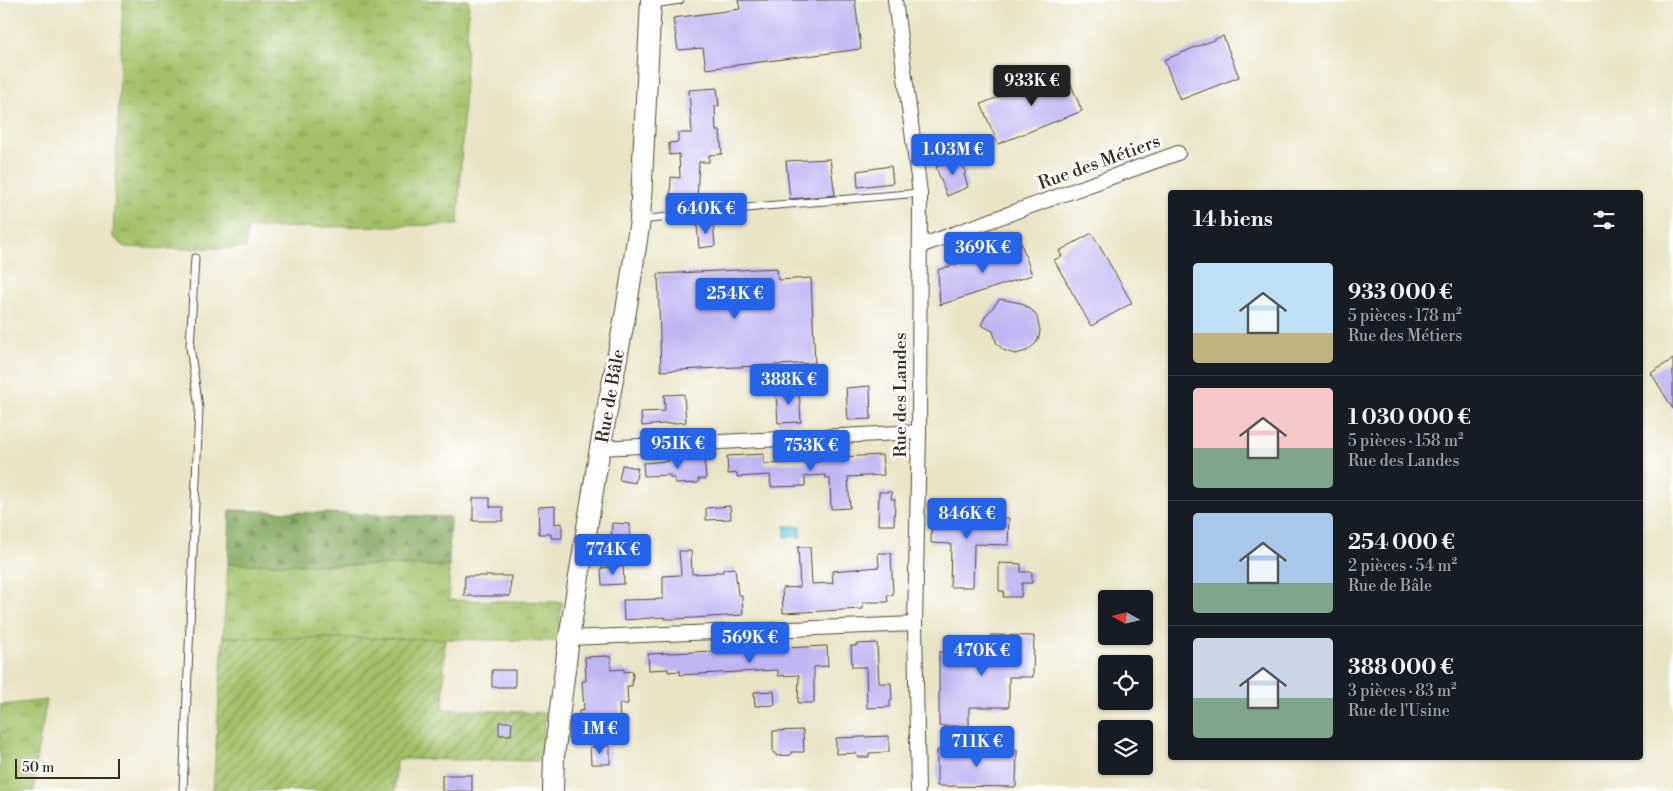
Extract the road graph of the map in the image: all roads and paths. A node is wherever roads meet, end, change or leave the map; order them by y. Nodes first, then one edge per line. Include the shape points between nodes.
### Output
1 (680, 0) edge
2 (895, 0) edge
3 (651, 2) edge
4 (1178, 153) dead end
5 (920, 193) junction
6 (640, 220) junction
7 (920, 246) junction
8 (195, 258) dead end
9 (919, 432) junction
10 (600, 448) junction
11 (915, 624) junction
12 (569, 638) junction
13 (183, 791) edge
14 (552, 791) edge
15 (918, 791) edge

1 - 3 lane
2 - 5 street, Rue des Landes
3 - 6 street, Rue de Bâle
4 - 7 street, Rue des Métiers
5 - 6 lane
5 - 7 street, Rue des Landes
6 - 10 street, Rue de Bâle
7 - 9 street, Rue des Landes
8 - 13 lane via 190,347 199,408
9 - 10 street
9 - 11 street, Rue des Landes
10 - 12 street, Rue de Bâle
11 - 12 street
11 - 15 street, Rue des Landes
12 - 14 street, Rue de Bâle

